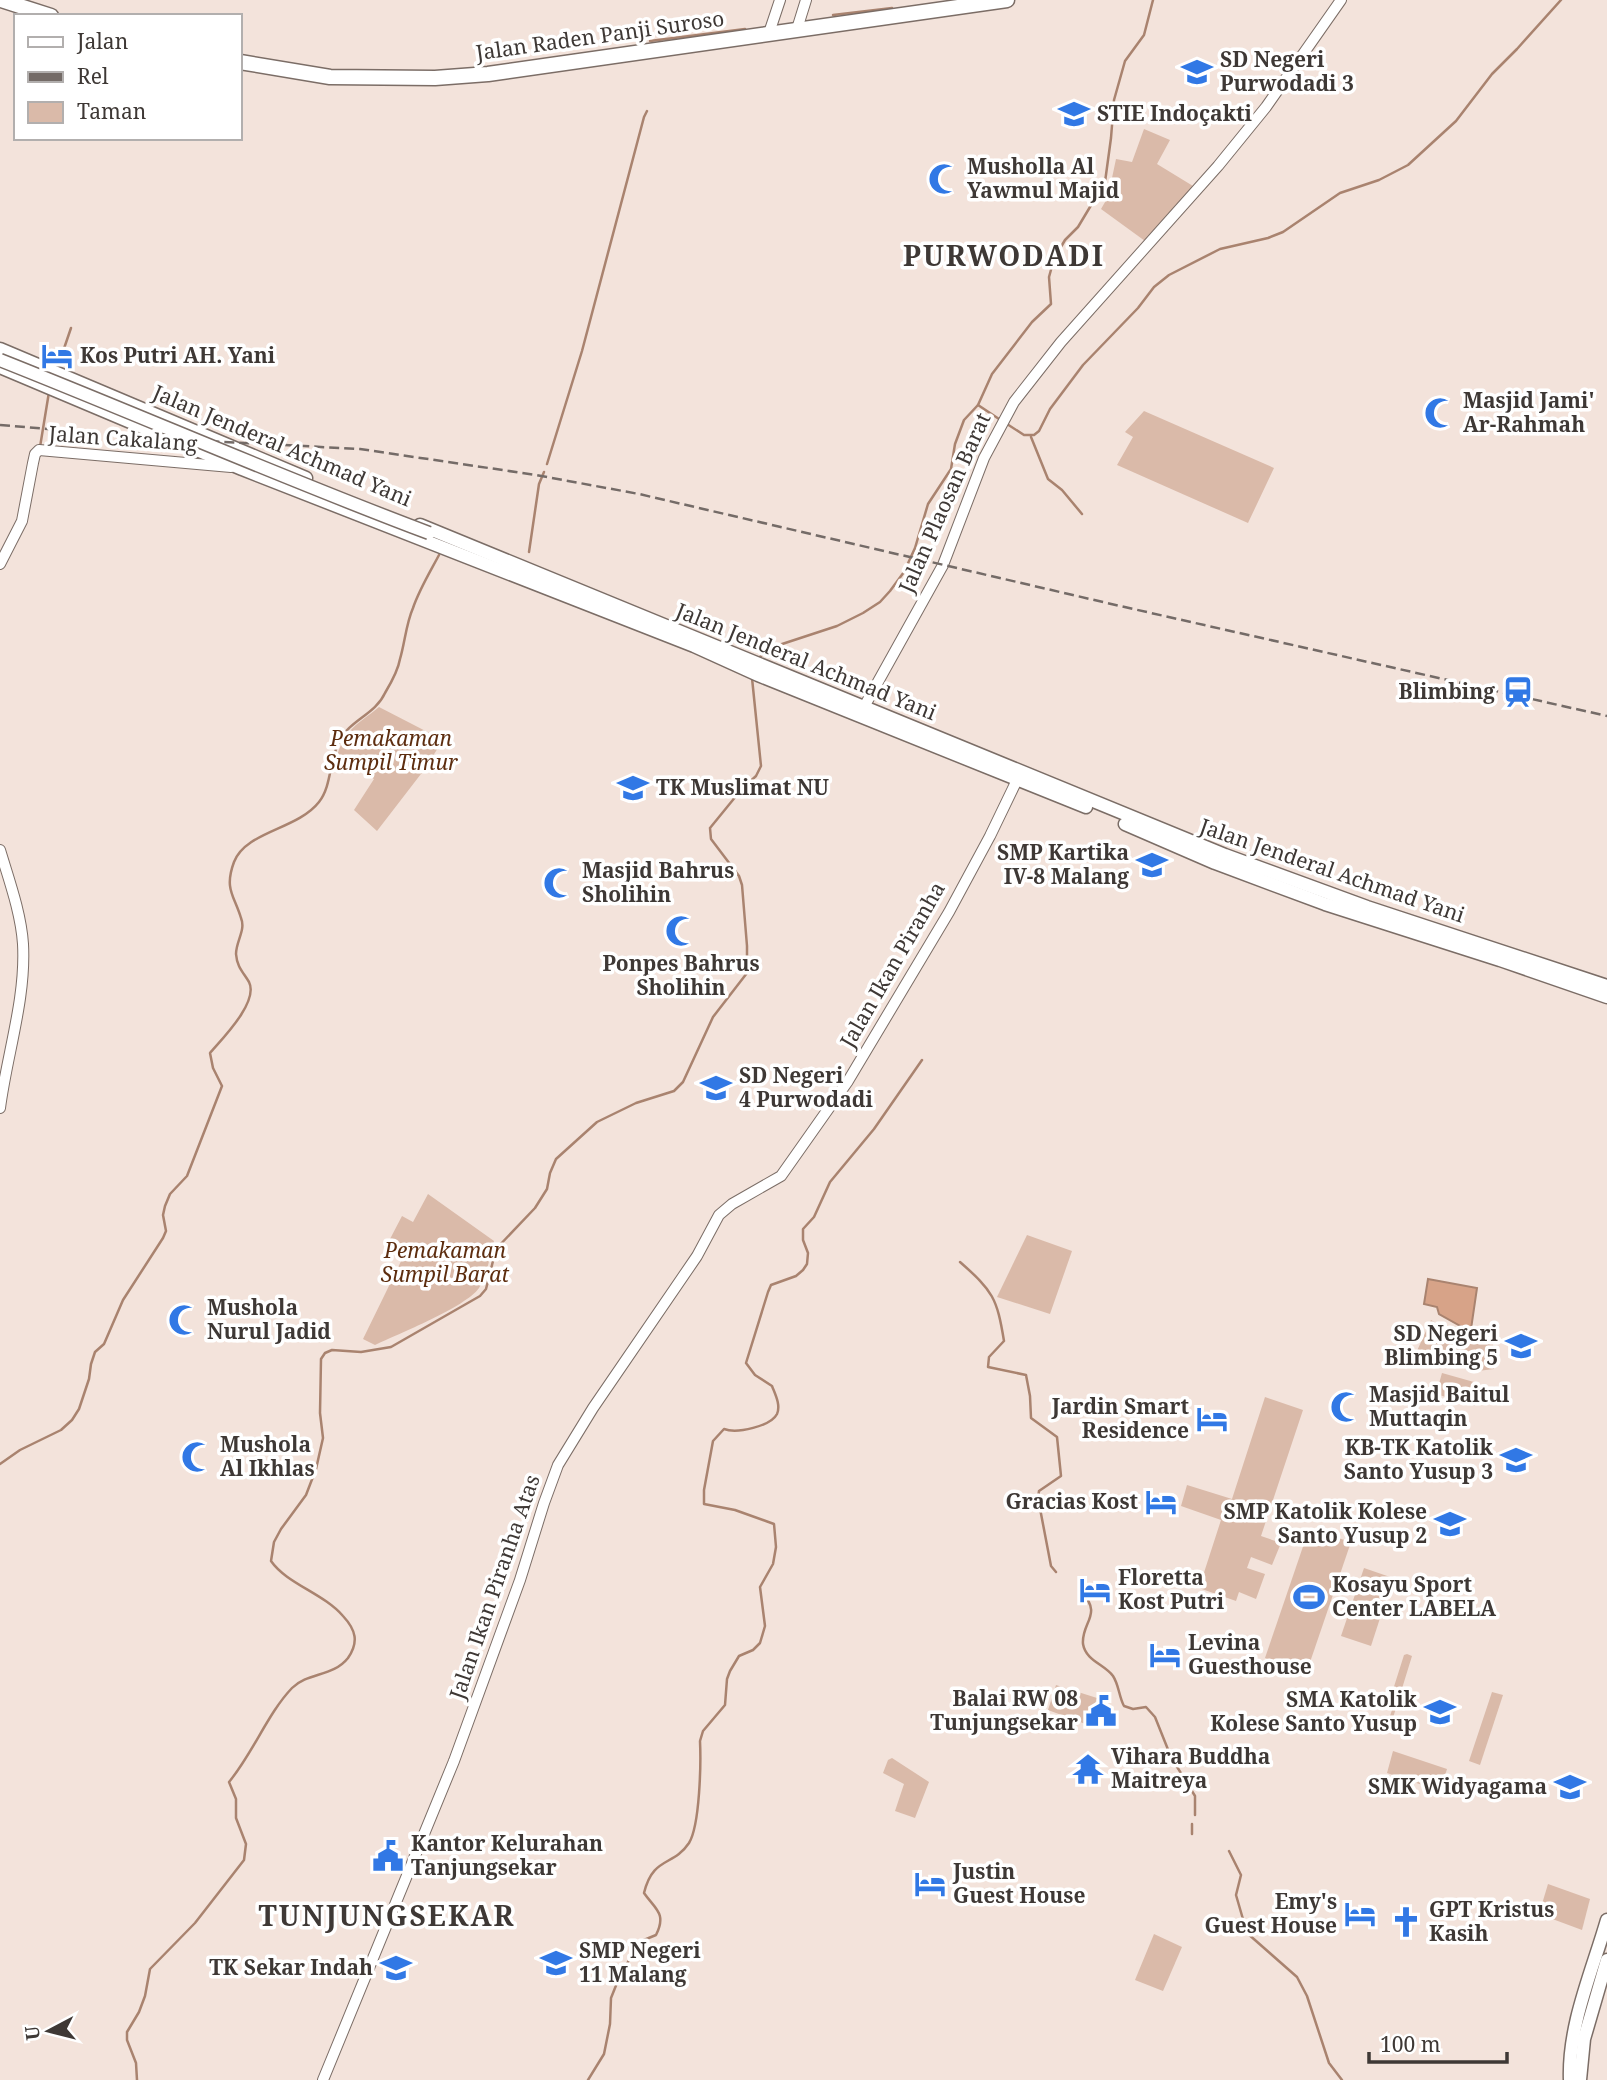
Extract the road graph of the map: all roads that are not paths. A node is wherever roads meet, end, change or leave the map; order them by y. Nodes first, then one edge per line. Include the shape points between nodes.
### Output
1 (1, 0) edge
2 (779, 0) edge
3 (806, 0) edge
4 (1007, 0) edge
5 (1342, 0) edge
6 (45, 14) edge
7 (797, 29) junction
8 (769, 33) junction
9 (242, 62) edge
10 (0, 349) edge
11 (0, 360) edge
12 (0, 367) edge
13 (61, 374) junction
14 (50, 387) junction
15 (66, 394) junction
16 (215, 441) junction
17 (209, 454) junction
18 (242, 469) junction
19 (287, 478) junction
20 (429, 533) junction
21 (481, 563) junction
22 (0, 564) edge
23 (526, 569) junction
24 (745, 663) junction
25 (761, 670) junction
26 (864, 707) junction
27 (1017, 780) junction
28 (0, 850) edge
29 (1327, 898) junction
30 (1607, 986) edge
31 (1607, 997) edge
32 (0, 1108) edge
33 (791, 1163) joint
34 (1607, 1920) edge
35 (1607, 1960) edge
36 (1581, 2026) junction
37 (323, 2080) edge
38 (1570, 2080) edge
39 (1580, 2080) edge

1 - 6 highway
2 - 8 street
3 - 7 street
4 - 7 highway, Jalan Raden Panji Suroso
5 - 26 street, Jalan Plaosan Barat via 1258,117 1061,342 1009,411 943,565
7 - 8 highway, Jalan Raden Panji Suroso
8 - 9 highway, Jalan Raden Panji Suroso via 516,71 435,78 330,77
10 - 13 main road, Jalan Jenderal Achmad Yani
11 - 20 main road, bridge
12 - 14 main road, Jalan Jenderal Achmad Yani
13 - 14 main road
13 - 15 main road
13 - 16 main road, Jalan Jenderal Achmad Yani
14 - 15 main road, Jalan Jenderal Achmad Yani
15 - 17 main road, Jalan Jenderal Achmad Yani
16 - 17 main road
16 - 19 main road, Jalan Jenderal Achmad Yani
17 - 18 main road, Jalan Jenderal Achmad Yani
18 - 19 main road, Jalan Jenderal Achmad Yani
18 - 22 street, Jalan Cakalang via 39,450 22,521
19 - 21 main road, Jalan Jenderal Achmad Yani
19 - 23 main road, Jalan Jenderal Achmad Yani
20 - 21 main road
20 - 23 main road
21 - 24 main road, Jalan Jenderal Achmad Yani
23 - 24 main road, Jalan Jenderal Achmad Yani
24 - 25 main road, Jalan Jenderal Achmad Yani
25 - 26 main road, Jalan Jenderal Achmad Yani
25 - 27 main road, Jalan Jenderal Achmad Yani
26 - 29 main road, Jalan Jenderal Achmad Yani
27 - 29 main road, Jalan Jenderal Achmad Yani via 1215,863
27 - 33 street, Jalan Ikan Piranha via 935,935 848,1081
28 - 32 street via 23,946 19,1007
29 - 30 main road, Jalan Jenderal Achmad Yani
29 - 31 main road, Jalan Jenderal Achmad Yani
33 - 37 street, Jalan Ikan Piranha Atas via 778,1180 732,1203 719,1215 697,1256 558,1465 454,1761
34 - 36 main road
35 - 36 main road
36 - 38 main road via 1570,2056
36 - 39 main road

